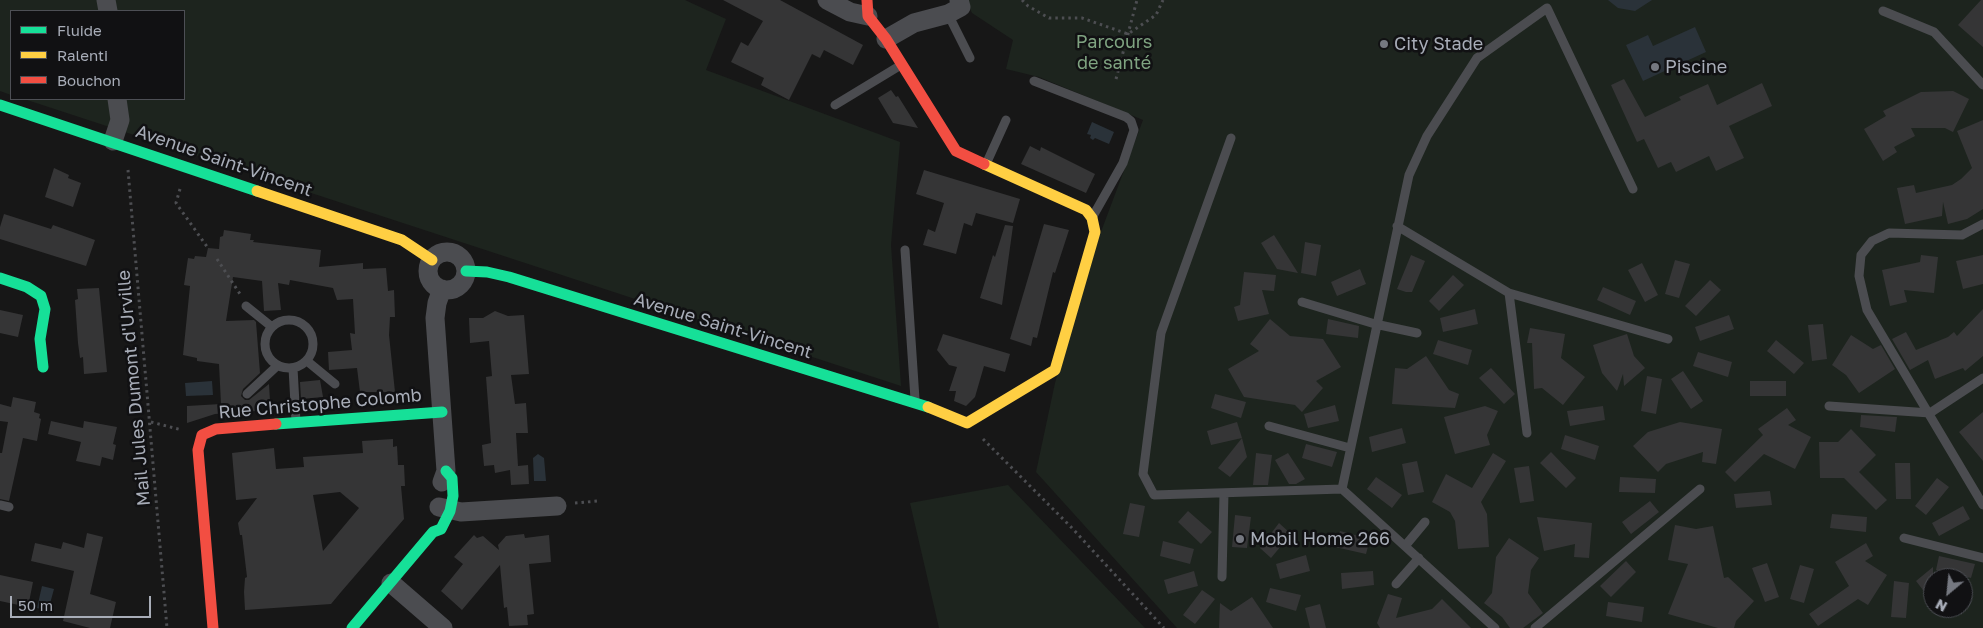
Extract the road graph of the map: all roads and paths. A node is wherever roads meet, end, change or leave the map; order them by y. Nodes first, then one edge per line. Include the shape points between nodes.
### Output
1 (827, 0) edge
2 (1022, 0) edge
3 (1136, 0) edge
4 (1163, 0) edge
5 (953, 7) edge
6 (868, 8) edge
7 (1883, 11) dead end
8 (1128, 34) junction
9 (886, 39) junction
10 (970, 58) dead end
11 (902, 64) junction
12 (1116, 79) dead end
13 (1034, 81) dead end
14 (1983, 85) edge
15 (118, 100) edge
16 (0, 105) edge
17 (835, 105) dead end
18 (1006, 120) dead end
19 (1232, 138) dead end
20 (118, 143) junction
21 (985, 165) junction
22 (187, 167) junction
23 (1633, 189) dead end
24 (1092, 218) junction
25 (1983, 224) edge
26 (1397, 226) junction
27 (208, 248) dead end
28 (905, 250) dead end
29 (217, 259) dead end
30 (432, 260) junction
31 (466, 271) junction
32 (0, 278) edge
33 (442, 289) junction
34 (1508, 293) junction
35 (1302, 302) dead end
36 (246, 306) joint
37 (1375, 324) junction
38 (272, 327) junction
39 (1417, 333) dead end
40 (1668, 339) dead end
41 (306, 361) junction
42 (278, 366) junction
43 (43, 367) dead end
44 (293, 368) junction
45 (1983, 378) edge
46 (336, 384) dead end
47 (247, 394) dead end
48 (916, 402) junction
49 (1829, 406) dead end
50 (442, 412) junction
51 (1930, 413) junction
52 (150, 422) junction
53 (296, 422) junction
54 (967, 423) junction
55 (1269, 426) dead end
56 (1528, 433) dead end
57 (202, 435) junction
58 (1350, 448) junction
59 (1700, 488) dead end
60 (1342, 490) junction
61 (1224, 493) junction
62 (598, 500) dead end
63 (1983, 505) edge
64 (557, 506) joint
65 (445, 509) junction
66 (1425, 522) dead end
67 (433, 532) joint
68 (1904, 538) dead end
69 (1405, 546) junction
70 (1419, 558) junction
71 (1983, 558) edge
72 (1222, 577) dead end
73 (391, 583) junction
74 (1396, 584) dead end
75 (1489, 626) edge
76 (167, 628) edge
77 (213, 628) edge
78 (352, 628) edge
79 (443, 628) edge
80 (1164, 628) edge
81 (1535, 628) edge

1 - 6 street via 850,12
2 - 8 path via 1049,18 1082,18
3 - 8 path
4 - 8 path via 1156,15
5 - 9 street
5 - 10 lane
6 - 9 street
7 - 14 lane via 1934,32
8 - 12 path
9 - 11 street
11 - 17 lane
11 - 21 street via 956,151
13 - 24 lane via 1131,121 1134,130 1123,163
15 - 20 street
16 - 20 street, Avenue Saint-Vincent
18 - 21 lane
19 - 61 lane via 1161,333 1143,474 1154,495
20 - 22 street, Avenue Saint-Vincent
20 - 52 path, Mail Jules Dumont d'Urville via 132,191
21 - 24 street via 1086,210
22 - 27 path via 176,203
22 - 30 street, Avenue Saint-Vincent via 402,240
23 - 26 lane via 1547,8 1477,58 1424,144 1409,175
24 - 54 street via 1095,232 1055,370
25 - 51 lane via 1962,235 1889,233 1872,241 1861,255 1859,276 1867,310
26 - 34 lane
26 - 37 lane
28 - 48 lane
29 - 36 path
30 - 31 street via 441,253 453,253 463,260
30 - 33 street via 428,271 430,277
31 - 33 street via 458,286
31 - 48 street, Avenue Saint-Vincent via 509,277
32 - 43 street via 27,287 41,296 45,309 40,339
33 - 50 street via 435,318
34 - 40 lane
34 - 56 lane
35 - 37 lane
36 - 38 lane
37 - 39 lane
37 - 58 lane
38 - 41 lane via 287,320 303,324 309,330 313,346
38 - 42 lane via 265,340 265,348
41 - 44 lane
41 - 46 lane
42 - 44 lane
42 - 47 lane
44 - 53 lane
45 - 51 lane
48 - 54 street, Avenue Saint-Vincent
49 - 51 lane
50 - 53 street, Rue Christophe Colomb
50 - 65 street
51 - 63 lane
52 - 57 path
52 - 76 path, Mail Jules Dumont d'Urville
53 - 57 street, Rue Christophe Colomb via 216,429
54 - 80 path via 1072,528
55 - 58 lane
57 - 77 street via 198,450
58 - 60 lane
59 - 81 lane
60 - 61 lane
60 - 69 lane
61 - 72 lane
62 - 64 path
64 - 65 street via 474,512
65 - 67 street via 433,525
66 - 69 lane
67 - 73 street
68 - 71 lane
69 - 70 lane
70 - 74 lane
70 - 75 lane
73 - 78 street
73 - 79 street

